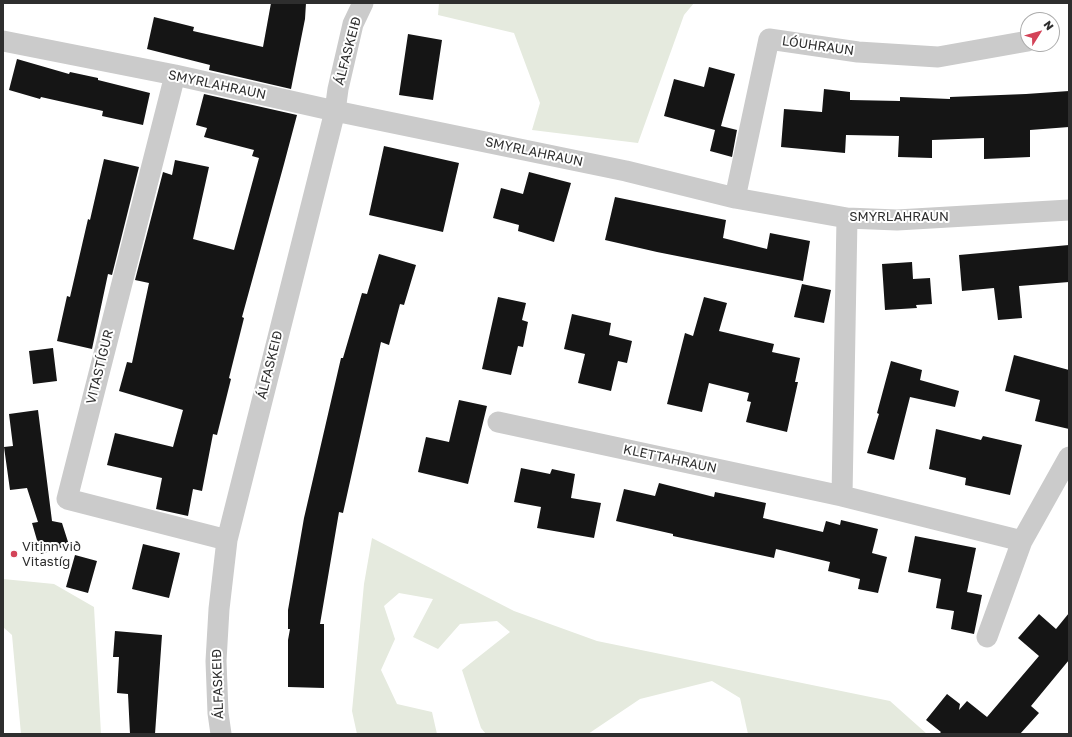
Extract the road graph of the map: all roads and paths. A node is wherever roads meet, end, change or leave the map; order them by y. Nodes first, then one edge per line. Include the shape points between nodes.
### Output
1 (363, 3) edge
2 (3, 41) edge
3 (1020, 42) edge
4 (175, 75) junction
5 (335, 111) junction
6 (735, 198) junction
7 (1069, 210) edge
8 (847, 218) junction
9 (498, 422) dead end
10 (1069, 457) edge
11 (842, 496) junction
12 (227, 540) junction
13 (1022, 541) junction
14 (987, 637) dead end
15 (221, 734) edge

1 - 5 street, ÁLFASKEIÐ via 353,24
2 - 4 street, SMYRLAHRAUN
3 - 6 street, LÓUHRAUN via 938,57 858,52 770,39
4 - 5 street, SMYRLAHRAUN
4 - 12 street, VITASTÍGUR via 67,499
5 - 6 street, SMYRLAHRAUN via 626,171
5 - 12 street, ÁLFASKEIÐ
6 - 8 street, SMYRLAHRAUN
7 - 8 street, SMYRLAHRAUN via 897,220
8 - 11 street
9 - 11 street, KLETTAHRAUN
10 - 13 street
11 - 13 street, KLETTAHRAUN
12 - 15 street, ÁLFASKEIÐ via 216,661
13 - 14 street

